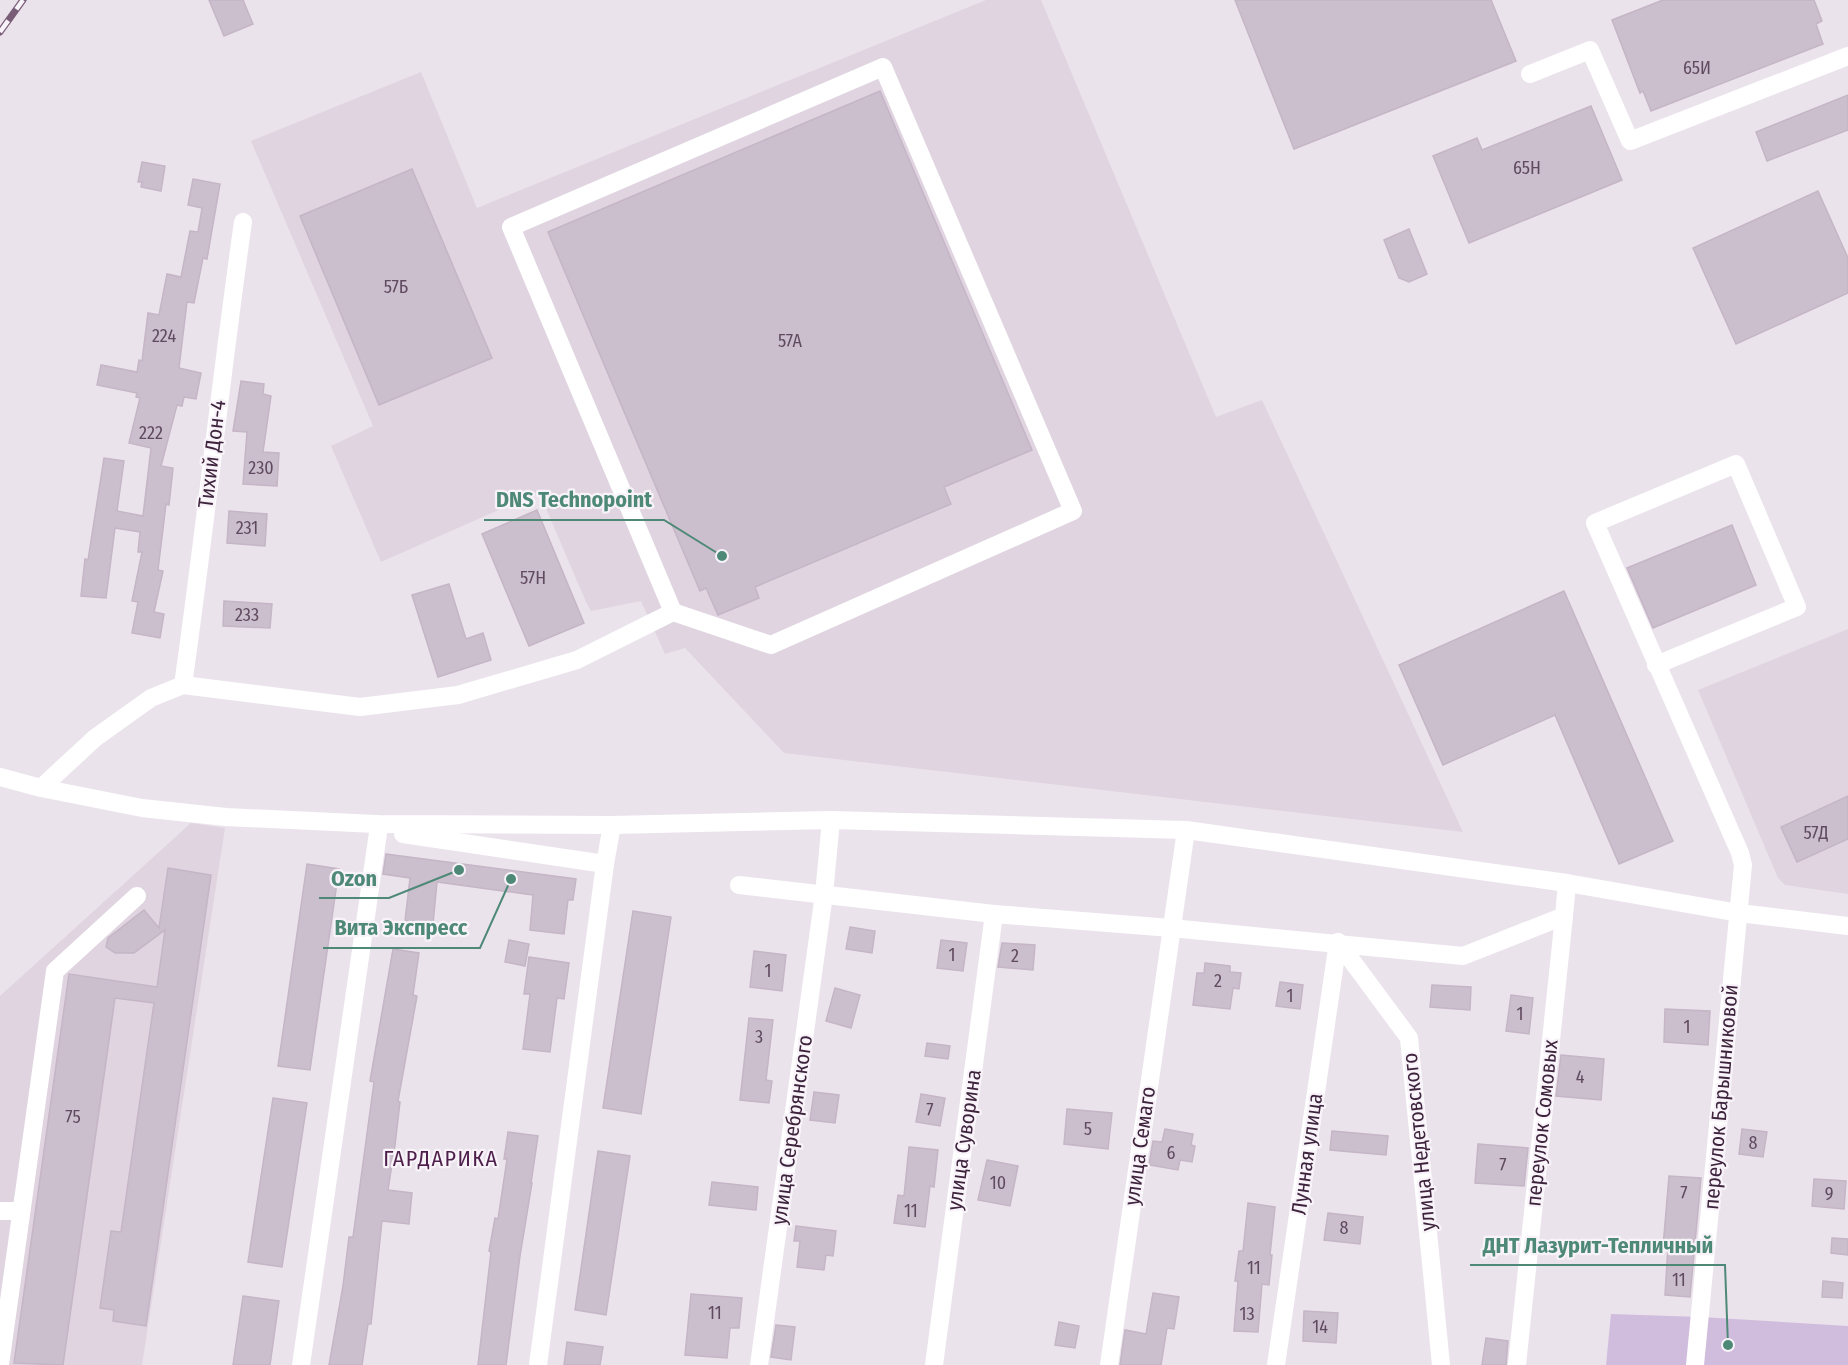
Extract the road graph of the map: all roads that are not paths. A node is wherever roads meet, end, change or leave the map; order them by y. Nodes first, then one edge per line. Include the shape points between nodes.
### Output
1 (1848, 56) edge
2 (1530, 74) dead end
3 (243, 222) dead end
4 (673, 612) junction
5 (1656, 665) junction
6 (183, 685) junction
7 (0, 777) edge
8 (41, 788) junction
9 (831, 820) junction
10 (376, 824) junction
11 (612, 825) junction
12 (1186, 830) junction
13 (403, 834) dead end
14 (605, 864) junction
15 (1567, 883) junction
16 (739, 885) dead end
17 (824, 894) junction
18 (137, 896) dead end
19 (1739, 913) junction
20 (994, 914) junction
21 (1564, 916) junction
22 (1848, 926) edge
23 (1171, 928) junction
24 (1338, 942) junction
25 (0, 1210) edge
26 (21, 1211) junction
27 (0, 1365) edge
28 (301, 1365) edge
29 (538, 1365) edge
30 (759, 1365) edge
31 (934, 1365) edge
32 (1109, 1365) edge
33 (1276, 1365) edge
34 (1441, 1365) edge
35 (1517, 1365) edge
36 (1695, 1365) edge

1 - 2 street via 1630,141 1590,50
3 - 6 street, Тихий Дон-4
4 - 4 street via 512,227 883,67 1073,511 771,645
4 - 6 street via 577,660 458,695 360,707
5 - 5 street, переулок Барышниковой via 1595,523 1736,464 1797,607
5 - 19 street, переулок Барышниковой via 1740,853 1743,865
6 - 8 street via 151,698 95,738
7 - 8 street
8 - 10 street via 226,822
9 - 11 street
9 - 12 street
9 - 17 street, улица Серебрянского
10 - 11 street
10 - 28 street via 378,833
11 - 14 street
12 - 15 street
12 - 23 street, улица Семаго
13 - 14 street
14 - 29 street
15 - 19 street
15 - 21 street, переулок Сомовых
16 - 17 street
17 - 20 street
17 - 30 street, улица Серебрянского
18 - 26 street via 55,971
19 - 22 street
19 - 36 street, переулок Барышниковой
20 - 23 street
20 - 31 street, улица Суворина
21 - 24 street via 1462,956
21 - 35 street, переулок Сомовых
23 - 24 street
23 - 32 street, улица Семаго
24 - 33 street, Лунная улица
24 - 34 street, улица Недетовского via 1408,1038
25 - 26 street
26 - 27 street

